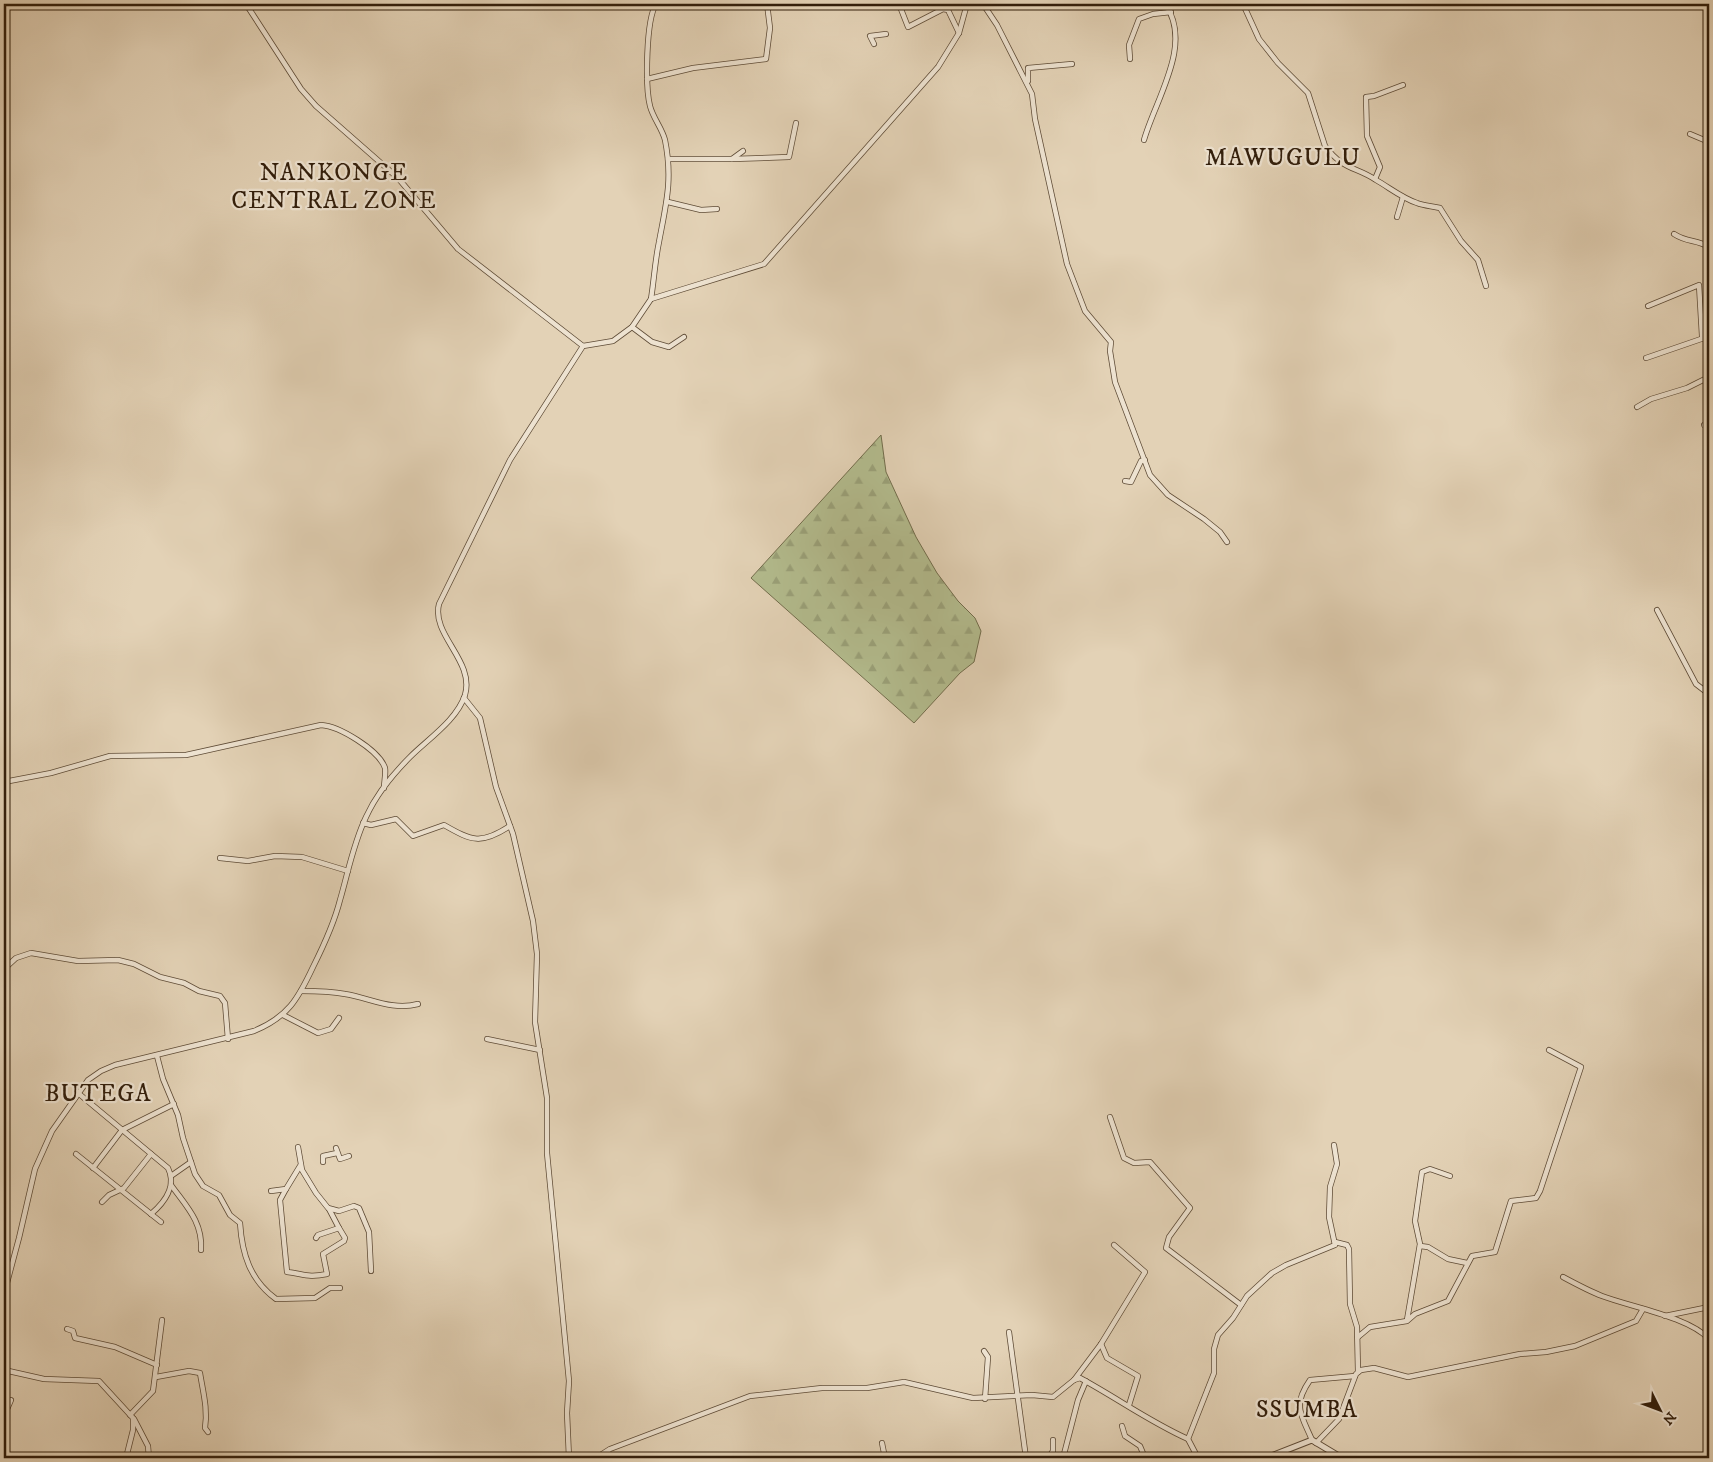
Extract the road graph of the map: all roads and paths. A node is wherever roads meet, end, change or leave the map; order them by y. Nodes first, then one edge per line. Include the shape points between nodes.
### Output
1 (246, 4) edge
2 (656, 4) edge
3 (767, 4) edge
4 (900, 4) edge
5 (967, 4) edge
6 (983, 4) edge
7 (1165, 4) edge
8 (1243, 4) edge
9 (1171, 12) junction
10 (959, 33) junction
11 (886, 34) dead end
12 (874, 44) dead end
13 (1130, 59) dead end
14 (1072, 64) dead end
15 (647, 79) junction
16 (1403, 85) dead end
17 (1032, 94) junction
18 (796, 123) dead end
19 (1690, 134) dead end
20 (1144, 140) dead end
21 (1709, 142) edge
22 (743, 151) dead end
23 (668, 159) junction
24 (732, 159) junction
25 (1375, 179) junction
26 (1403, 197) junction
27 (668, 202) junction
28 (718, 209) dead end
29 (1397, 217) dead end
30 (1674, 234) dead end
31 (1709, 247) edge
32 (1486, 286) dead end
33 (651, 299) junction
34 (1648, 306) dead end
35 (632, 327) junction
36 (684, 337) dead end
37 (1706, 338) edge
38 (584, 346) junction
39 (1646, 358) dead end
40 (1709, 377) edge
41 (1637, 407) dead end
42 (1145, 460) junction
43 (1125, 481) dead end
44 (1227, 542) dead end
45 (1657, 610) dead end
46 (1709, 694) edge
47 (464, 698) junction
48 (4, 782) edge
49 (384, 788) junction
50 (363, 823) junction
51 (510, 826) junction
52 (220, 858) dead end
53 (348, 871) junction
54 (4, 969) edge
55 (301, 991) junction
56 (418, 1004) dead end
57 (282, 1016) junction
58 (339, 1018) dead end
59 (228, 1039) junction
60 (487, 1039) dead end
61 (540, 1050) junction
62 (1549, 1050) dead end
63 (157, 1056) junction
64 (78, 1093) junction
65 (174, 1104) junction
66 (1110, 1117) dead end
67 (122, 1130) junction
68 (1334, 1145) dead end
69 (298, 1147) dead end
70 (76, 1154) dead end
71 (151, 1154) junction
72 (349, 1156) dead end
73 (191, 1162) junction
74 (323, 1162) dead end
75 (300, 1166) junction
76 (93, 1168) junction
77 (171, 1176) junction
78 (1450, 1176) dead end
79 (172, 1185) junction
80 (286, 1189) junction
81 (120, 1190) junction
82 (271, 1191) dead end
83 (102, 1202) dead end
84 (328, 1208) junction
85 (151, 1214) junction
86 (161, 1222) dead end
87 (340, 1228) junction
88 (316, 1238) dead end
89 (1335, 1242) junction
90 (1114, 1245) dead end
91 (1420, 1246) junction
92 (200, 1250) dead end
93 (1467, 1263) junction
94 (371, 1271) dead end
95 (1563, 1277) dead end
96 (340, 1288) dead end
97 (4, 1294) edge
98 (1241, 1305) junction
99 (1709, 1307) edge
100 (1643, 1308) junction
101 (1664, 1317) junction
102 (162, 1320) dead end
103 (1407, 1321) junction
104 (67, 1329) dead end
105 (1010, 1332) dead end
106 (1358, 1337) junction
107 (1709, 1339) edge
108 (1101, 1344) junction
109 (984, 1351) dead end
110 (157, 1365) junction
111 (4, 1370) edge
112 (1356, 1374) junction
113 (156, 1377) junction
114 (1074, 1380) junction
115 (1086, 1382) junction
116 (1017, 1397) junction
117 (985, 1399) junction
118 (11, 1400) dead end
119 (1129, 1405) junction
120 (4, 1416) edge
121 (132, 1416) junction
122 (1122, 1426) dead end
123 (208, 1432) dead end
124 (1053, 1440) dead end
125 (1188, 1440) junction
126 (1314, 1441) junction
127 (882, 1443) dead end
128 (126, 1458) edge
129 (149, 1458) edge
130 (569, 1458) edge
131 (596, 1458) edge
132 (885, 1458) edge
133 (1026, 1458) edge
134 (1048, 1458) edge
135 (1063, 1458) edge
136 (1145, 1458) edge
137 (1198, 1458) edge
138 (1266, 1458) edge
139 (1342, 1458) edge

1 - 38 street via 301,89 316,106 398,178 458,249
2 - 15 street via 650,20
3 - 15 street via 770,28 766,59 693,68
4 - 10 street via 908,28 948,10
5 - 10 street
6 - 17 street
7 - 9 street
8 - 25 street via 1259,39 1308,94 1330,153 1339,162
9 - 13 street via 1138,19 1129,45
9 - 20 street via 1174,39 1171,69
10 - 33 street via 938,67 764,264
11 - 12 street via 870,36
14 - 17 street via 1028,68 1026,78
15 - 23 street via 650,108 664,138
16 - 25 street via 1366,96 1368,136 1380,167
17 - 42 street via 1067,264 1084,311 1111,342 1115,382
18 - 24 street via 789,157
19 - 21 street
22 - 24 street
23 - 24 street
23 - 27 street
25 - 26 street
26 - 29 street
26 - 32 street via 1440,208 1478,260
27 - 28 street via 701,210
27 - 33 street
30 - 31 street via 1686,242 1696,240
33 - 35 street
34 - 37 street via 1699,285
35 - 36 street via 652,342 669,347
35 - 38 street via 613,341
37 - 39 street
38 - 47 street via 510,460 439,604 438,620 455,649 464,676
40 - 41 street
42 - 43 street via 1131,482
42 - 44 street via 1150,475 1168,495 1220,532
45 - 46 street via 1696,684
47 - 49 street via 444,725 409,758
47 - 51 street via 480,718 496,787
48 - 49 street via 110,756 174,756 278,733 329,726 340,730 378,758 385,768
49 - 50 street
50 - 51 street via 371,825 396,819 413,836 444,825 476,840 497,835
50 - 53 street
51 - 61 street via 533,921 537,954 535,1022
52 - 53 street via 248,861 275,856 302,857
53 - 55 street via 334,920
54 - 59 street via 16,958 31,953 78,962 125,961 160,978 220,996 224,1003
55 - 56 street via 345,994 395,1007
55 - 57 street
57 - 58 street via 318,1033 331,1030
57 - 59 street via 254,1031
59 - 63 street
60 - 61 street
61 - 130 street via 547,1098 547,1153 569,1381
62 - 93 street via 1581,1067 1540,1191 1533,1199 1512,1201 1495,1252 1472,1256
63 - 64 street via 106,1068 88,1080
63 - 65 street
64 - 67 street
64 - 97 street via 52,1131 35,1169
65 - 67 street
65 - 73 street
66 - 98 street via 1124,1158 1134,1163 1150,1162 1190,1208 1169,1237 1166,1248
67 - 71 street
67 - 76 street
68 - 89 street via 1337,1164 1330,1187 1329,1216
69 - 75 street
70 - 76 street
71 - 77 street via 168,1168
71 - 81 street
72 - 74 street via 342,1160 336,1150 323,1156
73 - 77 street
73 - 96 street via 199,1182 219,1195 230,1215 240,1223 242,1249 248,1258 249,1270 270,1295 276,1300 315,1298 330,1288
75 - 80 street
75 - 84 street
76 - 81 street
77 - 79 street
78 - 91 street via 1430,1169 1422,1172 1415,1221
79 - 85 street
79 - 92 street via 197,1221
80 - 82 street
80 - 87 street via 280,1200 287,1272 304,1277 327,1274 323,1254 344,1241
81 - 83 street
81 - 85 street
84 - 87 street
84 - 94 street via 339,1211 354,1206 359,1208 370,1237
85 - 86 street
87 - 88 street via 318,1234
89 - 98 street via 1332,1247 1286,1264 1272,1273 1252,1289
89 - 106 street via 1347,1245 1349,1249 1350,1304
90 - 108 street via 1145,1272
91 - 93 street via 1448,1259
91 - 103 street
93 - 103 street via 1448,1301 1415,1314
95 - 100 street via 1601,1296
98 - 125 street via 1218,1335 1214,1349 1214,1373
99 - 101 street
100 - 101 street
100 - 112 street via 1636,1321 1575,1346 1408,1377 1374,1368
101 - 107 street via 1700,1330
102 - 110 street
103 - 106 street via 1370,1328
104 - 110 street via 73,1331 75,1338 115,1347
105 - 116 street via 1011,1356 1019,1392
106 - 112 street
108 - 114 street
108 - 119 street via 1107,1358 1138,1376
109 - 117 street via 988,1357
110 - 113 street
111 - 121 street via 44,1379 99,1381
112 - 126 street via 1339,1419
112 - 126 street via 1308,1382 1299,1397 1299,1407
113 - 121 street via 150,1395
113 - 123 street via 189,1371 200,1373
114 - 115 street via 1080,1378
114 - 116 street via 1053,1397
115 - 119 street
115 - 135 street
116 - 117 street
116 - 133 street
117 - 131 street via 962,1397 904,1382 866,1388 822,1388 750,1396
118 - 120 street
119 - 125 street via 1155,1424
121 - 128 street via 133,1430
121 - 129 street via 148,1446
122 - 136 street via 1125,1436 1140,1446
124 - 134 street via 1053,1451
125 - 137 street
126 - 138 street
126 - 139 street
127 - 132 street

